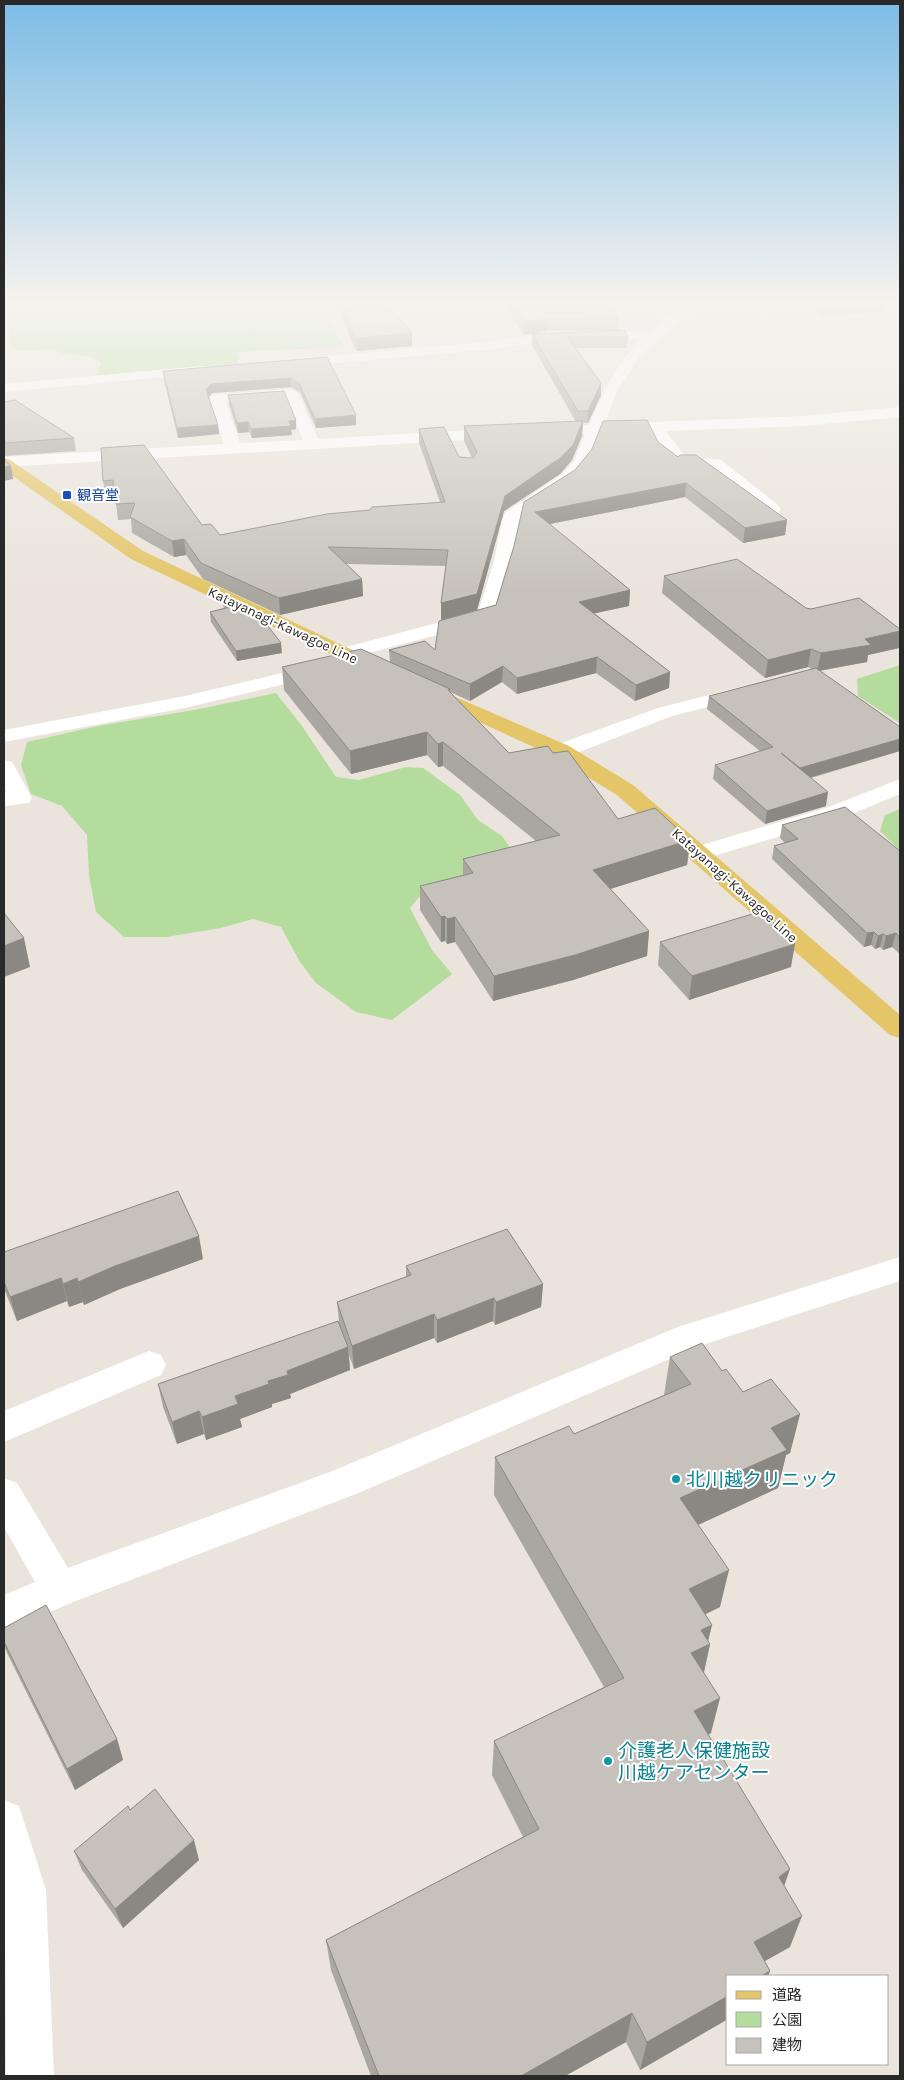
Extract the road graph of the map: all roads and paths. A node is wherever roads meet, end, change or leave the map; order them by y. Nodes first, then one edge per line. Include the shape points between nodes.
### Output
1 (218, 401) edge
2 (294, 401) edge
3 (606, 401) edge
4 (900, 412) edge
5 (656, 428) junction
6 (595, 430) junction
7 (451, 435) junction
8 (312, 443) junction
9 (233, 448) junction
10 (459, 452) edge
11 (4, 462) edge
12 (772, 509) edge
13 (352, 658) junction
14 (760, 688) edge
15 (4, 736) edge
16 (561, 751) junction
17 (4, 767) edge
18 (900, 786) edge
19 (4, 799) edge
20 (700, 853) junction
21 (900, 1029) edge
22 (900, 1269) edge
23 (149, 1365) dead end
24 (4, 1426) edge
25 (4, 1494) edge
26 (60, 1589) junction
27 (4, 1614) edge
28 (4, 1822) edge
29 (30, 2076) edge

1 - 9 street
2 - 8 street
3 - 6 street
4 - 5 street via 803,421
5 - 6 street
5 - 12 street via 683,464 714,462
6 - 7 street
6 - 13 street via 582,462 567,478 515,512 510,520 503,561 487,616
7 - 8 street
7 - 10 street
8 - 9 street
9 - 11 street
11 - 13 main road, Katayanagi-Kawagoe Line via 137,555
13 - 15 street via 185,702
13 - 16 main road, Katayanagi-Kawagoe Line
14 - 16 street via 665,712
16 - 20 main road, Katayanagi-Kawagoe Line via 625,790
17 - 19 street via 21,798
18 - 20 street via 834,812
20 - 21 main road, Katayanagi-Kawagoe Line
22 - 26 street via 690,1336 343,1483
23 - 24 street
25 - 26 street
26 - 27 street
28 - 29 street via 24,1890

